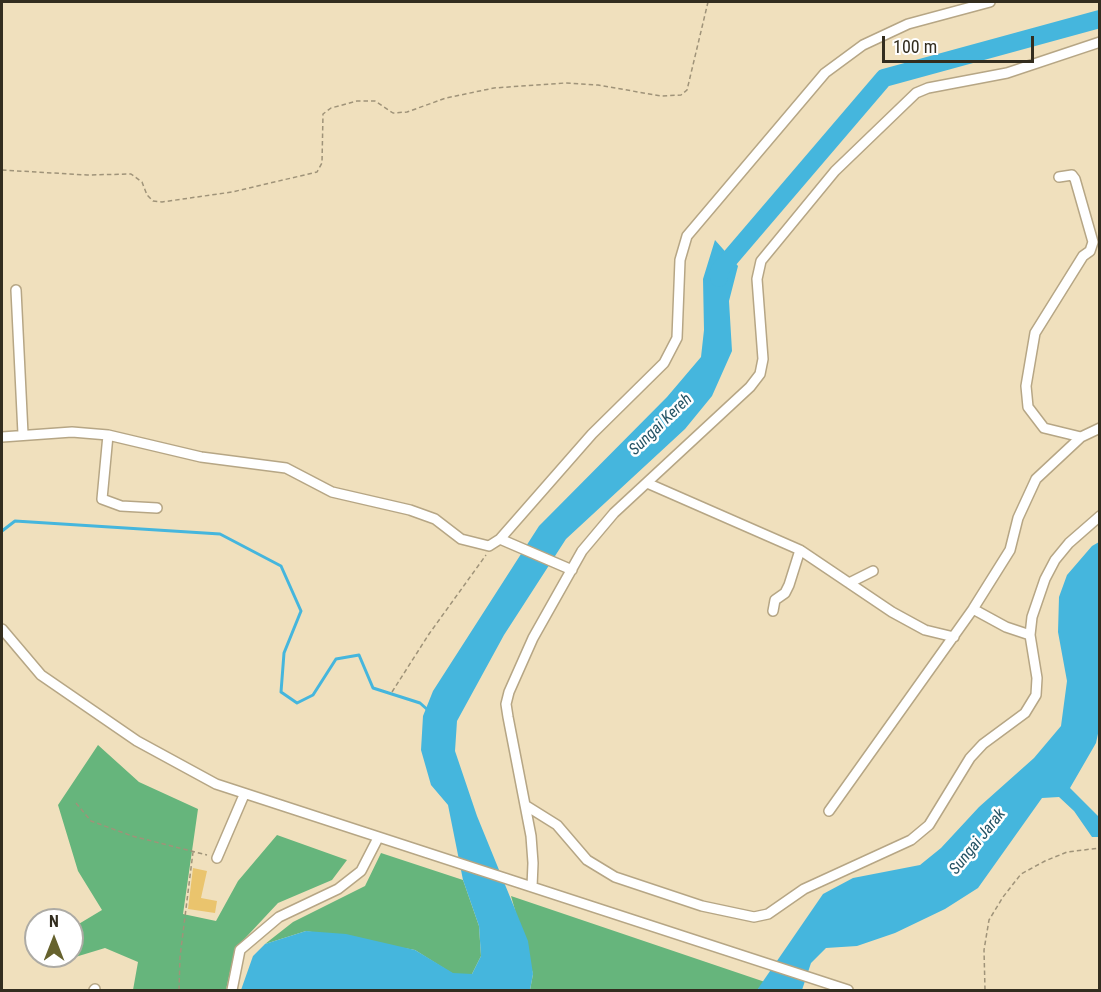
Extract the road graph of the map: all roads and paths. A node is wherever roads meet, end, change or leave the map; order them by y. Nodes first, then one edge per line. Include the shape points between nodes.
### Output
1 (708, 2) edge
2 (990, 2) edge
3 (1100, 42) edge
4 (2, 170) edge
5 (1059, 177) dead end
6 (16, 290) dead end
7 (1100, 428) edge
8 (23, 434) junction
9 (108, 435) junction
10 (2, 437) edge
11 (1081, 437) junction
12 (647, 483) junction
13 (157, 508) dead end
14 (1100, 516) edge
15 (500, 539) junction
16 (489, 546) junction
17 (800, 550) junction
18 (568, 568) junction
19 (873, 572) dead end
20 (849, 583) junction
21 (973, 609) junction
22 (773, 611) dead end
23 (2, 629) edge
24 (1030, 634) junction
25 (954, 637) junction
26 (392, 692) dead end
27 (244, 795) junction
28 (76, 803) dead end
29 (525, 806) junction
30 (829, 811) dead end
31 (378, 838) junction
32 (1100, 848) edge
33 (193, 852) junction
34 (217, 858) joint
35 (529, 886) junction
36 (179, 990) edge
37 (232, 990) edge
38 (848, 990) edge
39 (985, 990) edge

1 - 4 path via 687,90 681,95 661,96 598,84 566,83 494,88 446,98 407,112 393,113 375,101 357,101 323,114 322,163 317,172 232,192 162,202 153,201 142,182 131,174
2 - 15 street via 908,24 863,45 825,73 687,236 680,260 677,338 664,363 592,434
3 - 12 street via 1007,73 928,88 903,102 835,171 761,261 757,279 763,359 760,374
5 - 11 street via 1072,175 1076,179 1093,242 1035,333 1026,386 1028,407 1044,428
6 - 8 street
7 - 11 street
8 - 9 street
8 - 10 street
9 - 13 street via 102,499 121,506
9 - 16 street via 201,457 286,468 332,492 410,510 435,519 461,539
11 - 21 street via 1036,479 1018,518 1010,550
12 - 17 street
12 - 18 street
14 - 24 street via 1055,560 1037,603
15 - 16 street
15 - 18 street
16 - 26 path via 484,560
17 - 20 street
17 - 22 street via 789,585 775,600
18 - 29 street via 506,704
19 - 20 street
20 - 25 street via 925,630
21 - 24 street via 1006,627
21 - 25 street
23 - 27 street via 41,675 137,741
24 - 29 street via 1036,695 1025,713 970,758 929,825 911,840 804,889 768,914 754,917 702,906 615,877 587,860 557,825
25 - 30 street
27 - 31 street
27 - 34 street
28 - 33 path via 91,821
29 - 35 street via 534,863
31 - 35 street
31 - 37 street via 361,871 338,889 279,918 240,950
32 - 39 path via 1067,852 1021,874 989,920 984,950
33 - 34 path
33 - 36 path
35 - 38 street

